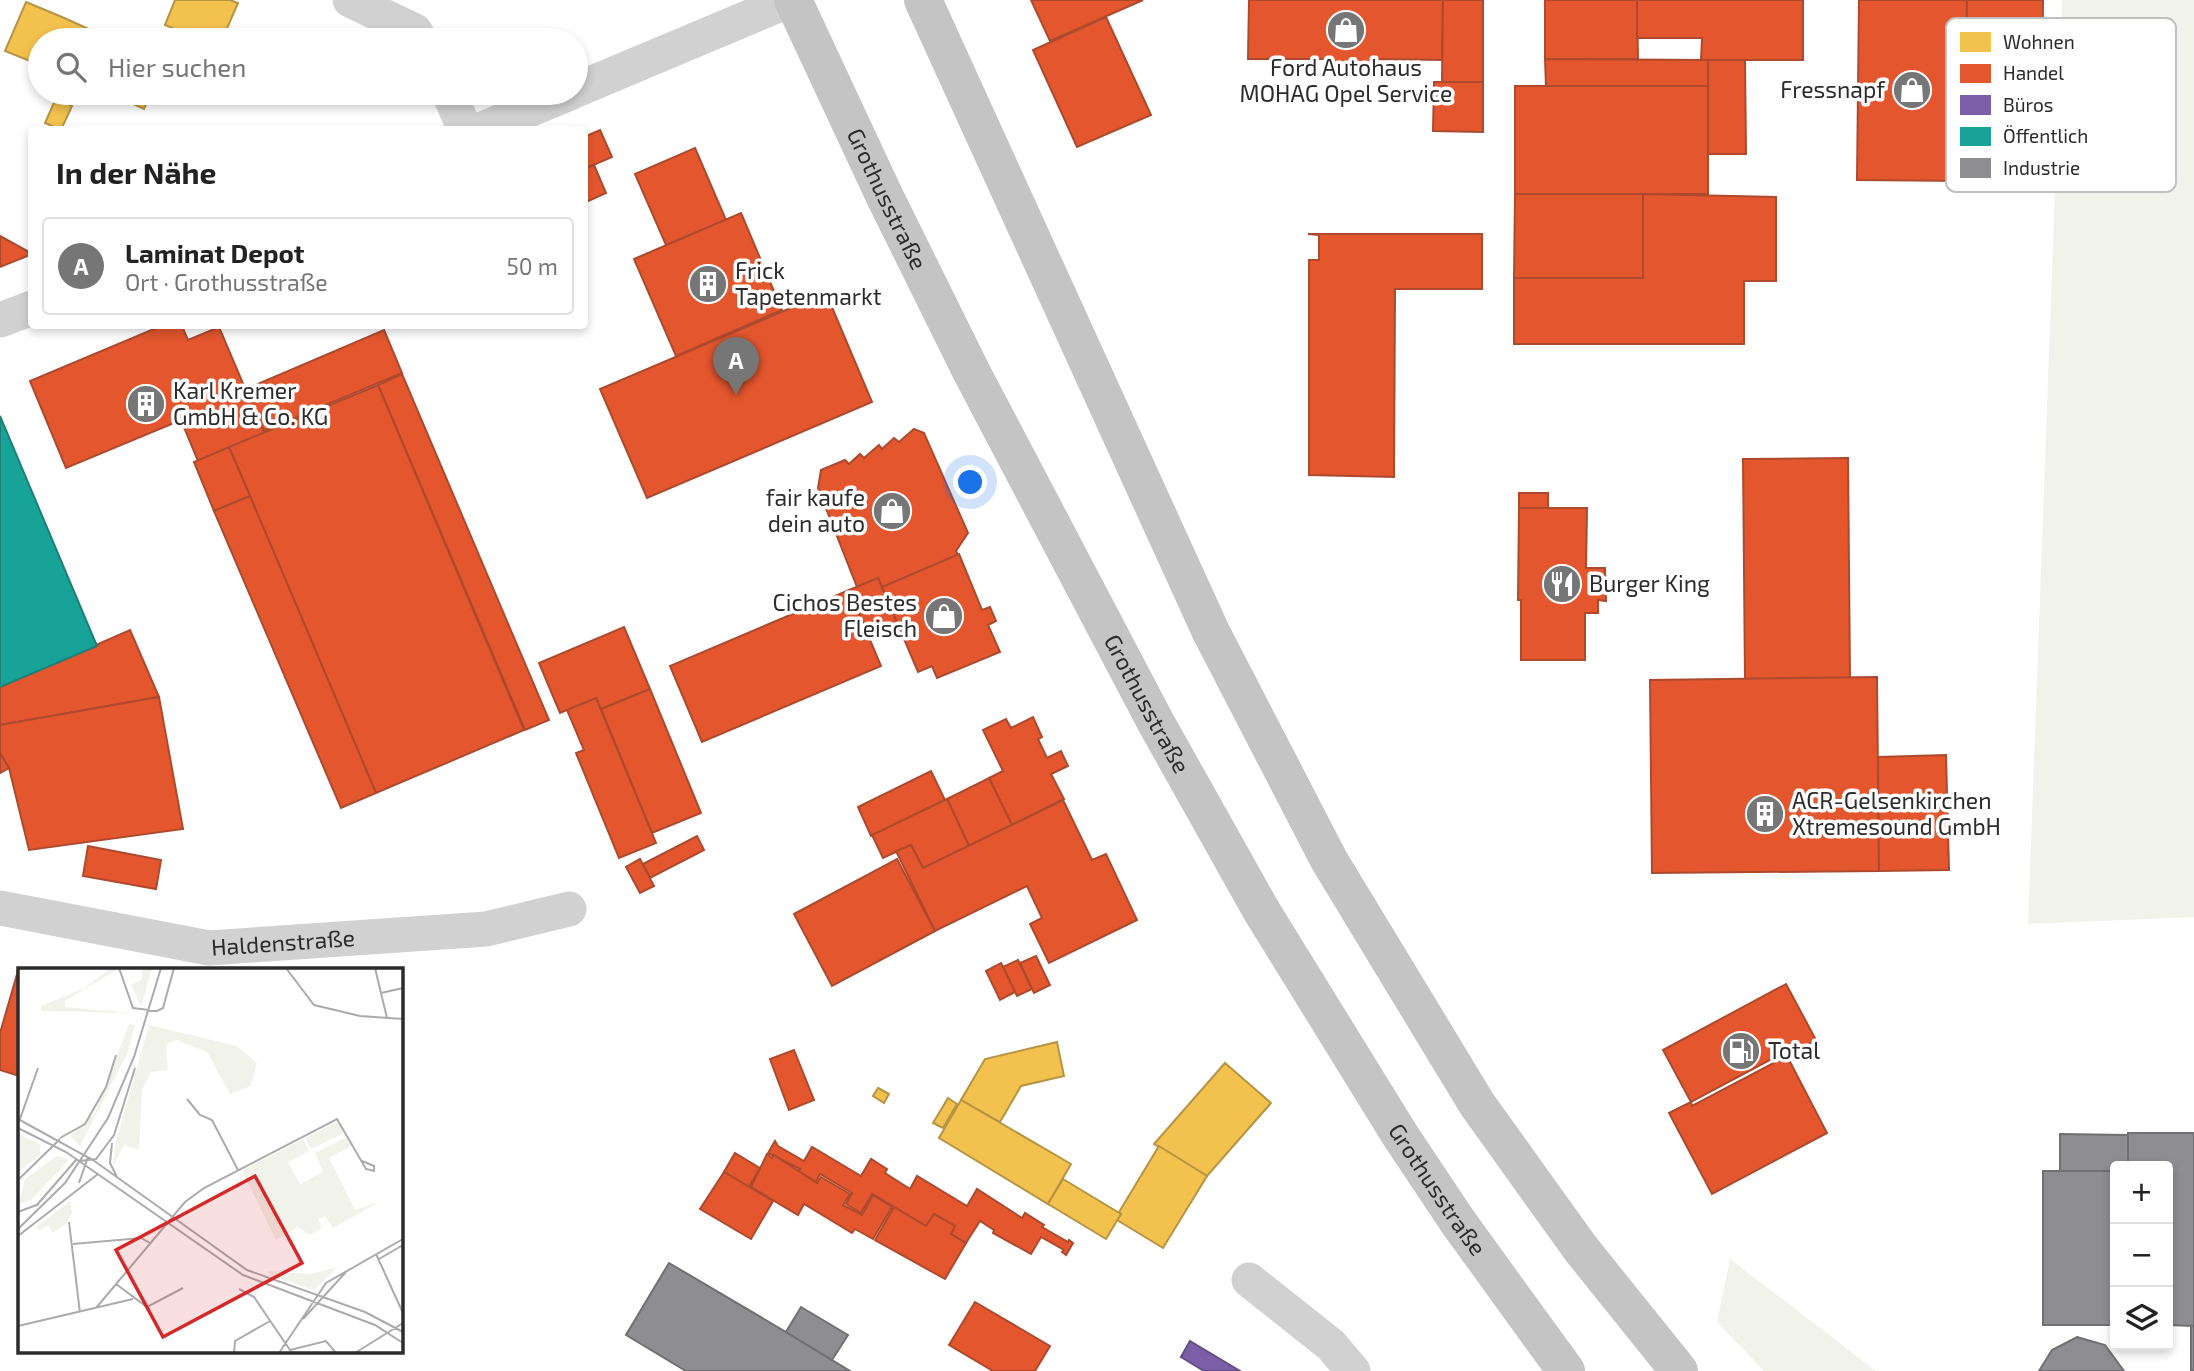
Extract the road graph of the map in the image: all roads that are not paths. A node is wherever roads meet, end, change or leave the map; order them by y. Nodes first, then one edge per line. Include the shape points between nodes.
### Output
1 (350, 0) edge
2 (792, 0) edge
3 (923, 0) edge
4 (409, 28) edge
5 (588, 85) edge
6 (454, 105) edge
7 (541, 105) edge
8 (463, 126) edge
9 (490, 126) edge
10 (28, 310) edge
11 (0, 320) edge
12 (0, 908) edge
13 (569, 909) dead end
14 (1249, 1280) dead end
15 (1353, 1371) edge
16 (1566, 1371) edge
17 (1679, 1371) edge

1 - 4 street
2 - 5 street
2 - 16 main road, Grothusstraße via 971,371 1154,721 1261,910 1400,1135
3 - 17 main road via 1211,632 1329,860 1477,1104 1581,1249
6 - 8 street
7 - 9 street
10 - 11 street
12 - 13 street, Haldenstraße via 209,948 486,929
14 - 15 street via 1331,1345

